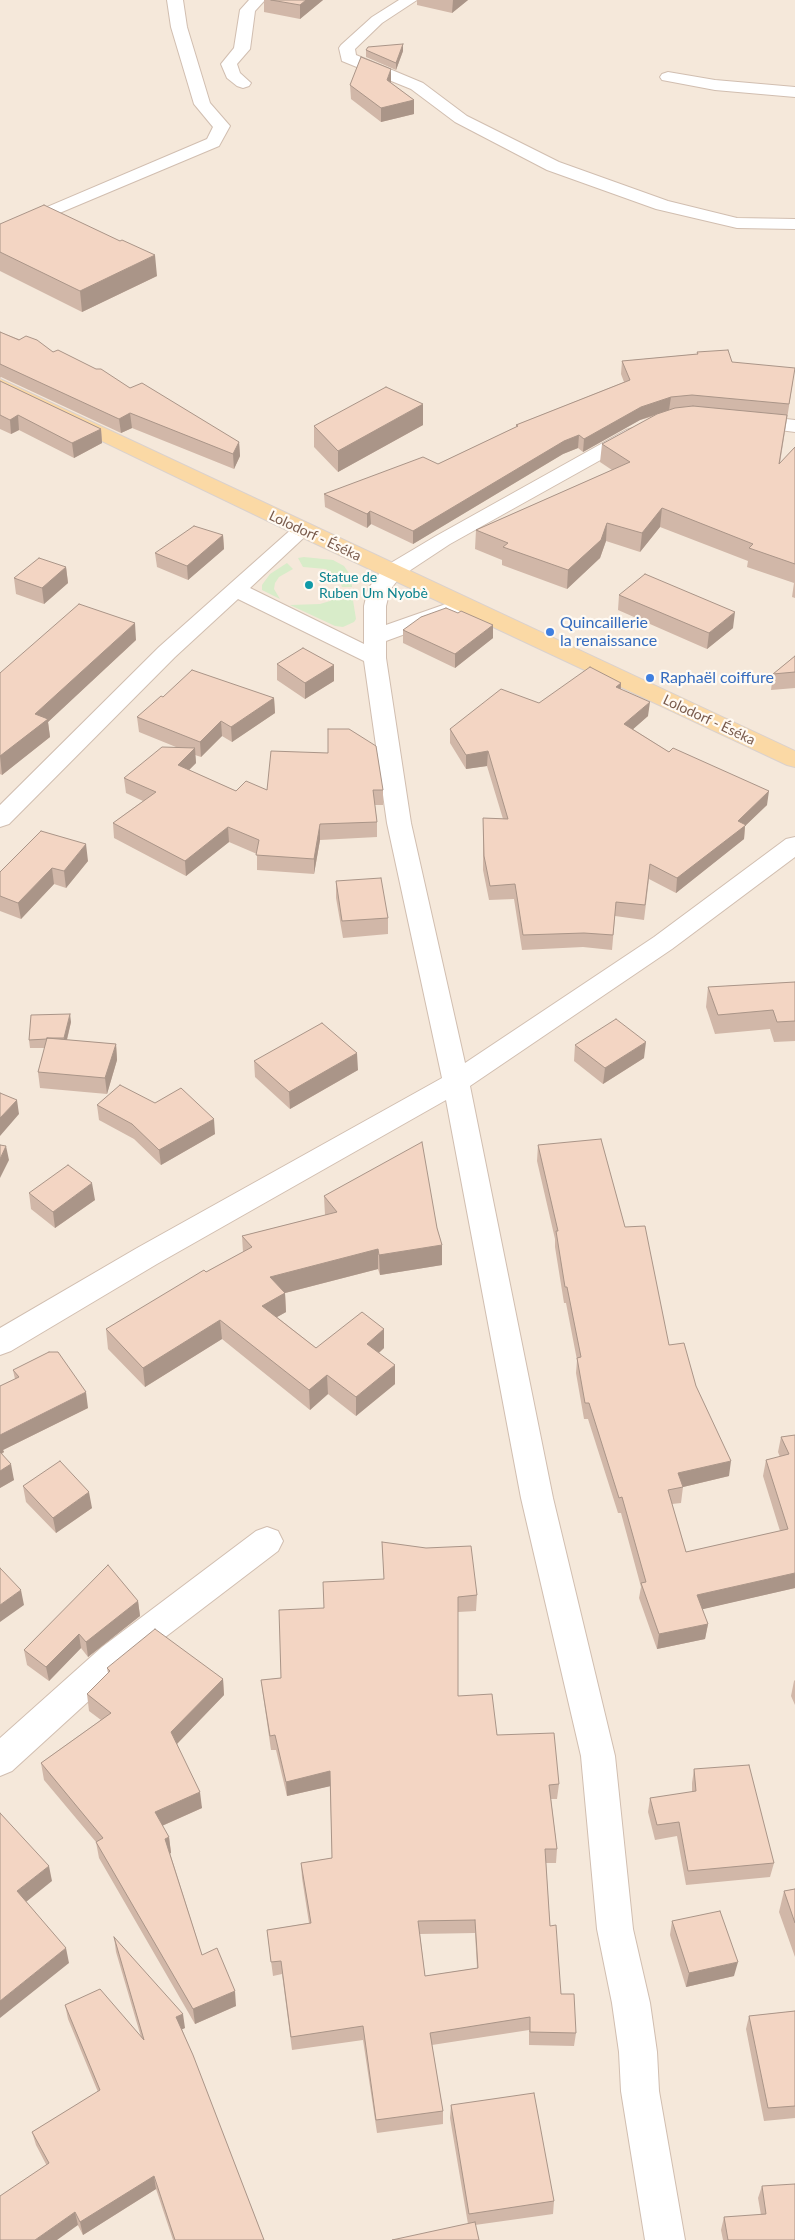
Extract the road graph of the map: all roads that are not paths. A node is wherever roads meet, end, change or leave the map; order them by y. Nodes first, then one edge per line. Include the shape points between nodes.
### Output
1 (175, 0) edge
2 (257, 0) edge
3 (409, 0) edge
4 (668, 77) dead end
5 (243, 83) dead end
6 (795, 92) edge
7 (795, 224) edge
8 (0, 234) edge
9 (0, 384) edge
10 (727, 418) edge
11 (648, 426) edge
12 (795, 426) edge
13 (302, 530) junction
14 (392, 572) junction
15 (236, 590) junction
16 (463, 605) junction
17 (375, 647) junction
18 (795, 760) edge
19 (0, 819) edge
20 (795, 845) edge
21 (456, 1082) junction
22 (0, 1343) edge
23 (267, 1541) dead end
24 (0, 1760) edge
25 (665, 2240) edge

1 - 8 street via 178,27 202,104 222,126 213,142
2 - 5 street via 248,10 242,49 229,64
3 - 7 street via 377,20 347,48 348,58 416,86 461,119 553,166 671,207 737,223
4 - 6 street via 714,85
9 - 13 main road, Lolodorf - Éséka
10 - 12 street
11 - 14 street via 443,540
13 - 14 main road, Lolodorf - Éséka
13 - 15 street
14 - 16 main road, Lolodorf - Éséka
14 - 17 street via 379,589 375,606
15 - 17 street
15 - 19 street via 167,652
16 - 17 street
16 - 18 main road, Lolodorf - Éséka
17 - 21 street via 399,823
20 - 21 street via 663,943
21 - 22 street
21 - 25 street via 537,1498 598,1756 615,1929 631,2003 640,2091
23 - 24 street via 114,1657

